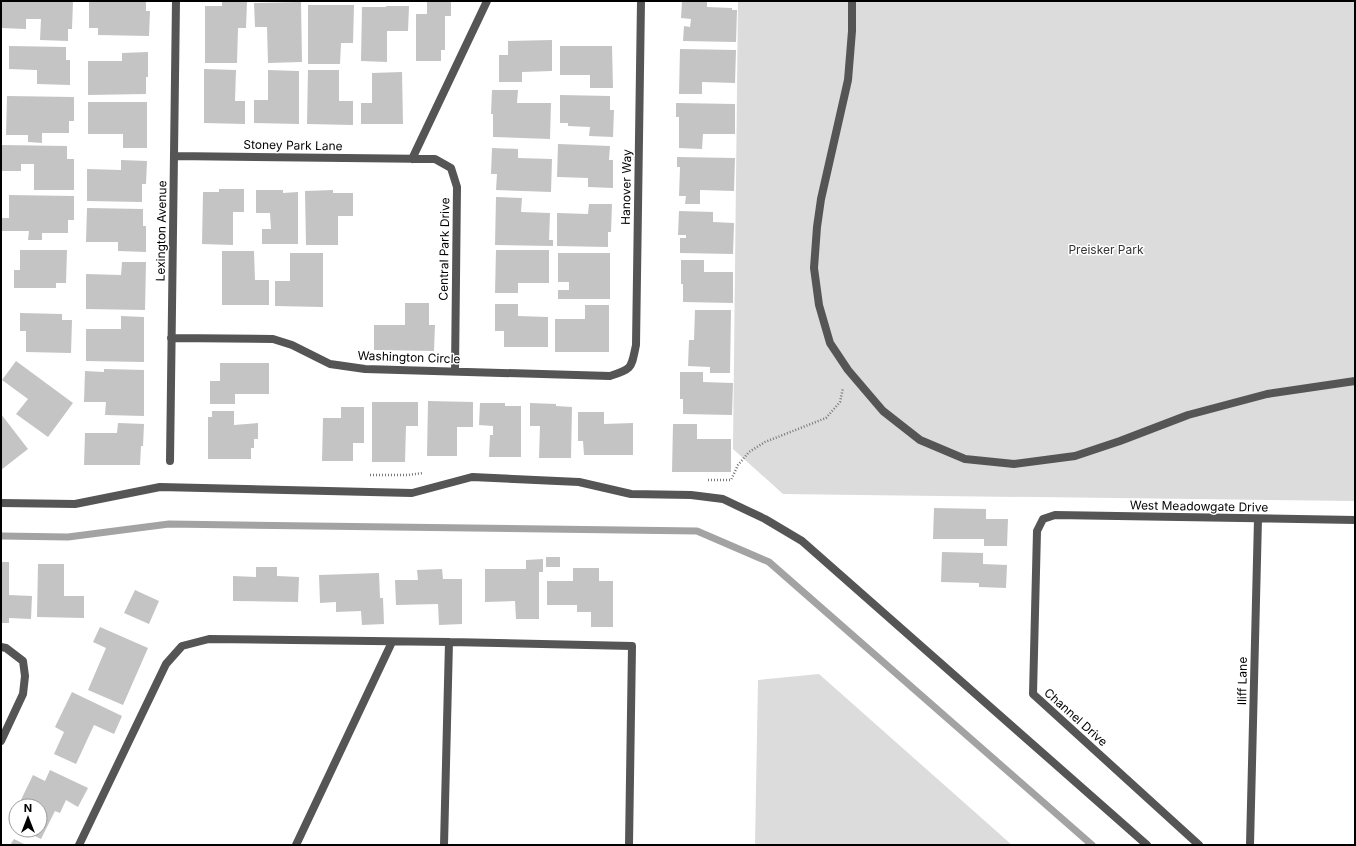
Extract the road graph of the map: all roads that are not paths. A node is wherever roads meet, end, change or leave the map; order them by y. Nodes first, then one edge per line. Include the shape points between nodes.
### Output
1 (176, 1) edge
2 (487, 1) edge
3 (641, 1) edge
4 (852, 1) edge
5 (174, 156) junction
6 (412, 159) junction
7 (171, 338) junction
8 (455, 371) junction
9 (626, 371) joint
10 (1355, 381) edge
11 (170, 461) dead end
12 (1, 503) edge
13 (1043, 518) joint
14 (1258, 518) junction
15 (1355, 520) edge
16 (392, 642) junction
17 (449, 642) junction
18 (1, 647) edge
19 (1, 741) edge
20 (80, 845) edge
21 (296, 845) edge
22 (444, 845) edge
23 (629, 845) edge
24 (1147, 845) edge
25 (1199, 845) edge
26 (1250, 845) edge

1 - 5 street, Lexington Avenue
2 - 6 street
3 - 9 street, Hanover Way via 636,345 631,365
4 - 10 street via 848,80 817,227 814,268 819,305 830,343 848,370 883,411 920,440 965,459 1014,464 1075,456 1188,415 1267,394
5 - 6 street, Stoney Park Lane
5 - 7 street, Lexington Avenue
6 - 8 street, Central Park Drive via 435,159 451,168 457,187
7 - 8 street, Washington Circle via 273,339 292,345 330,364 365,369
7 - 11 street, Lexington Avenue
8 - 9 street, Washington Circle via 610,376
12 - 24 street via 75,504 160,487 412,493 472,477 579,482 631,494 691,495 723,499 765,518 802,541
13 - 14 street, West Meadowgate Drive via 1055,515
13 - 25 street, Channel Drive via 1037,531 1032,694
14 - 15 street, West Meadowgate Drive
14 - 26 street, Iliff Lane
16 - 17 street
16 - 20 street via 209,639 182,646 166,664
16 - 21 street
17 - 22 street
17 - 23 street via 632,646
18 - 19 street via 24,661 25,676 23,694

